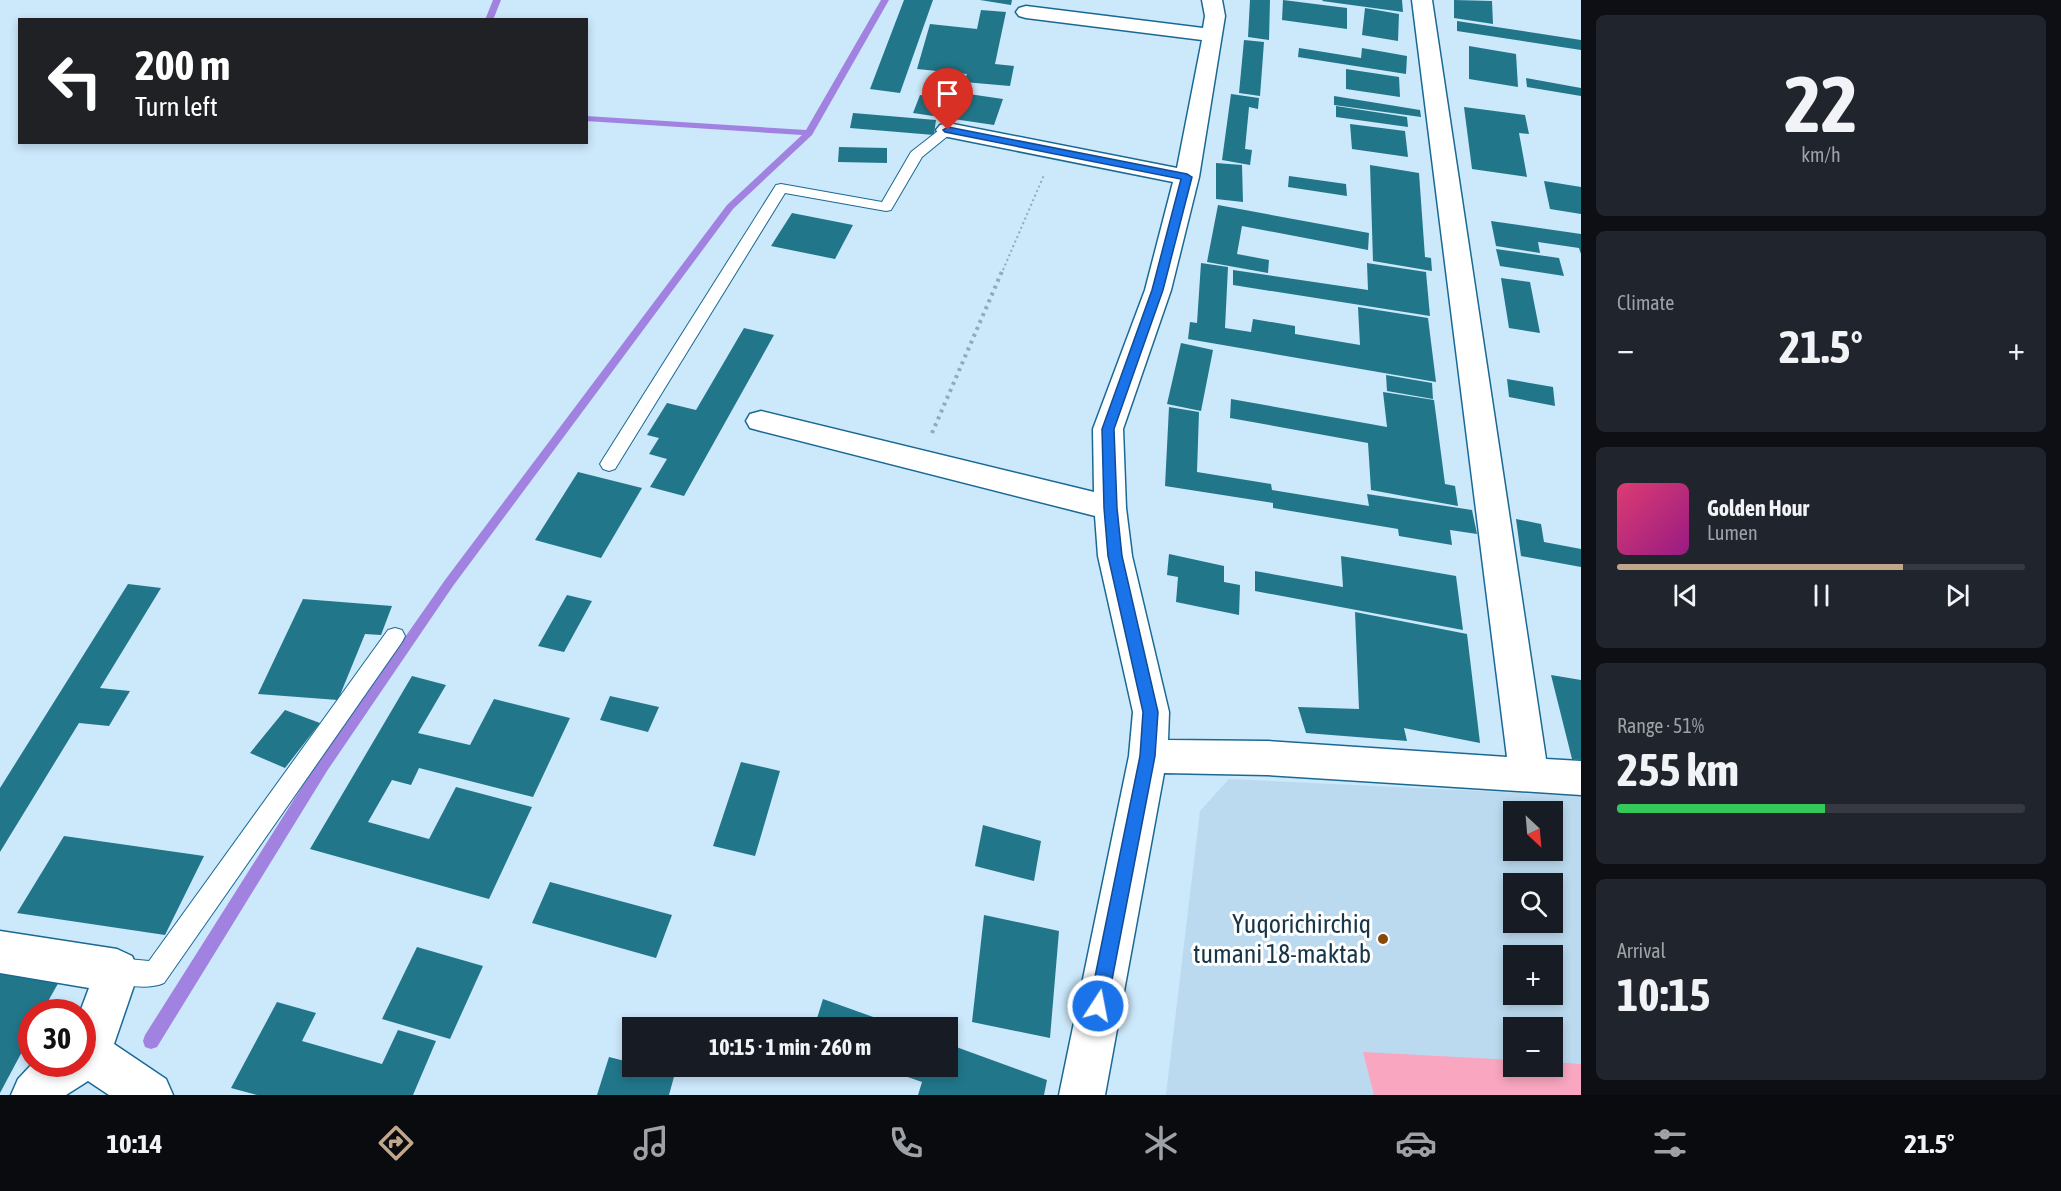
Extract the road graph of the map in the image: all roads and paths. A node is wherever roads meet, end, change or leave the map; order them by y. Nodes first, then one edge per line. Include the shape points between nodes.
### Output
1 (1212, 0) edge
2 (1422, 0) edge
3 (1026, 12) dead end
4 (1213, 35) junction
5 (948, 130) joint
6 (1054, 151) junction
7 (1187, 177) junction
8 (761, 422) dead end
9 (920, 461) junction
10 (609, 464) dead end
11 (1110, 508) junction
12 (394, 636) dead end
13 (1148, 756) junction
14 (1529, 775) junction
15 (1581, 778) edge
16 (0, 952) edge
17 (117, 971) junction
18 (96, 1022) edge
19 (96, 1067) edge
20 (53, 1077) edge
21 (34, 1095) edge
22 (150, 1095) edge
23 (1082, 1095) edge

1 - 4 street
2 - 14 street
3 - 4 street
4 - 7 street
5 - 6 street
5 - 10 lane via 916,155 886,207 781,188
6 - 7 street
6 - 9 path
7 - 11 street via 1158,290 1108,429
8 - 9 street
9 - 11 street
11 - 13 street via 1115,556 1151,712
12 - 17 lane via 155,974
13 - 14 street via 1267,758
13 - 23 street
14 - 15 street
16 - 17 street
17 - 18 street
19 - 22 street
20 - 21 street

